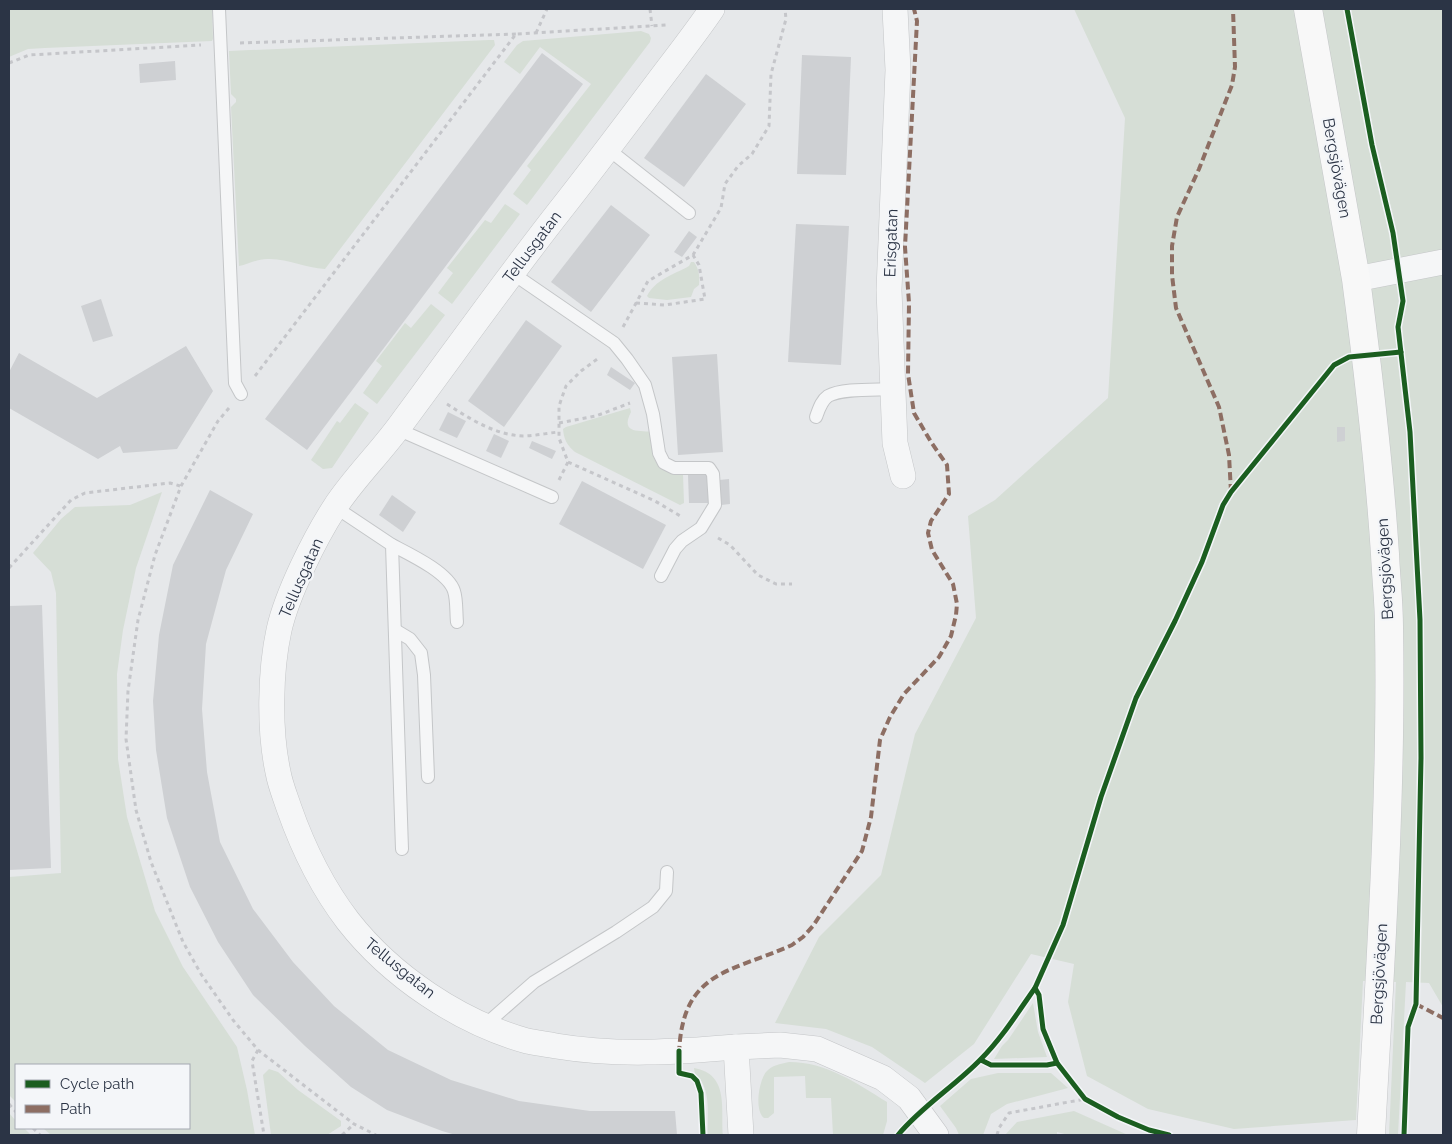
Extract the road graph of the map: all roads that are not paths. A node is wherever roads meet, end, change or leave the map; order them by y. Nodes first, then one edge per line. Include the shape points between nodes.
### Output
1 (219, 9) edge
2 (712, 9) edge
3 (894, 9) edge
4 (1308, 9) edge
5 (608, 148) junction
6 (689, 213) dead end
7 (1443, 262) edge
8 (512, 273) junction
9 (1356, 279) junction
10 (893, 389) junction
11 (241, 394) dead end
12 (816, 416) dead end
13 (398, 429) junction
14 (903, 476) dead end
15 (552, 497) road end
16 (336, 507) junction
17 (392, 545) junction
18 (661, 576) dead end
19 (457, 622) dead end
20 (395, 630) junction
21 (428, 777) dead end
22 (402, 849) dead end
23 (667, 872) dead end
24 (484, 1025) junction
25 (736, 1047) junction
26 (741, 1135) edge
27 (936, 1135) edge
28 (1371, 1135) edge

1 - 11 lane via 235,383
2 - 5 street, Tellusgatan
3 - 10 street, Erisgatan via 898,70 889,290
4 - 9 main road, Bergsjövägen
5 - 6 lane
5 - 8 street, Tellusgatan
7 - 9 street
8 - 13 street, Tellusgatan
8 - 18 lane via 614,343 644,385 664,463 674,468 709,468 713,474 715,505 701,528 675,549
9 - 28 main road, Bergsjövägen via 1378,462 1389,624 1385,862
10 - 12 lane via 829,396 820,405
10 - 14 street, Erisgatan via 894,443
13 - 15 lane
13 - 16 street, Tellusgatan
16 - 17 lane
16 - 24 street, Tellusgatan via 306,562 279,629 273,724 278,772 301,842 325,887 363,939 416,986
17 - 19 lane via 447,579 454,591
17 - 20 lane
20 - 21 lane via 421,653
20 - 22 lane
23 - 24 lane via 666,892 653,907 534,982
24 - 25 street, Tellusgatan via 528,1041 606,1052
25 - 26 street
25 - 27 street, Tellusgatan via 780,1045 817,1049 883,1078 909,1098

